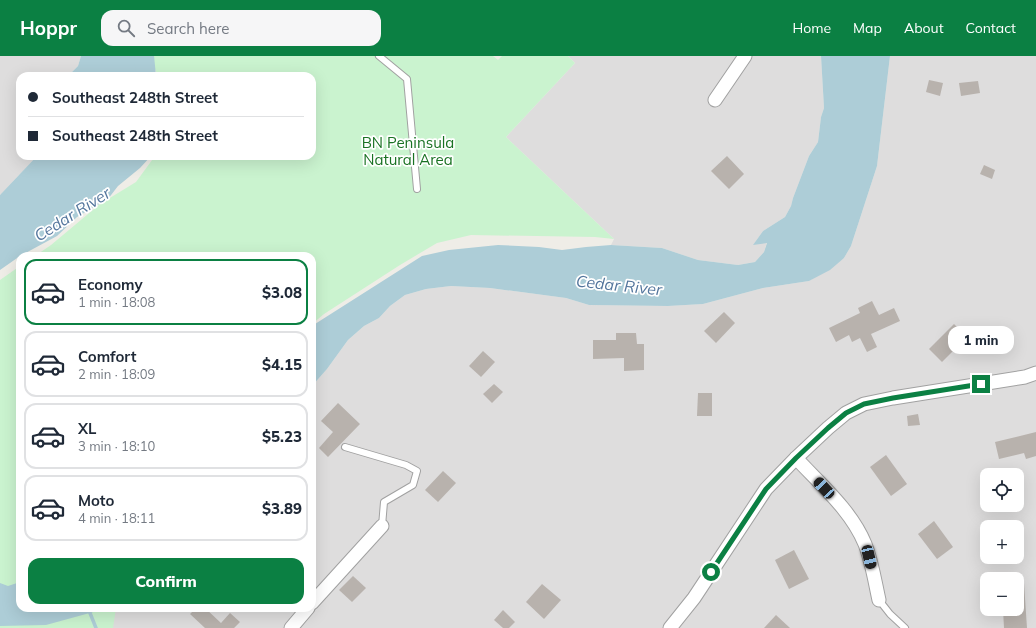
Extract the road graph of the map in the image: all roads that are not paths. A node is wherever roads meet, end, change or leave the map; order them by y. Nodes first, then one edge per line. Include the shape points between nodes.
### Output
1 (379, 56) edge
2 (745, 56) edge
3 (715, 100) dead end
4 (417, 189) dead end
5 (1036, 373) edge
6 (345, 447) dead end
7 (796, 458) junction
8 (382, 526) joint
9 (316, 600) edge
10 (879, 600) joint
11 (305, 612) edge
12 (291, 628) edge
13 (670, 628) edge
14 (905, 628) edge

1 - 4 lane via 407,79
2 - 3 street
5 - 7 street via 864,404 846,413
6 - 8 lane via 406,465 417,471 413,485 384,502
7 - 10 street via 838,504 861,535
7 - 13 street via 766,489 694,598
8 - 9 street
10 - 14 lane
11 - 12 street

